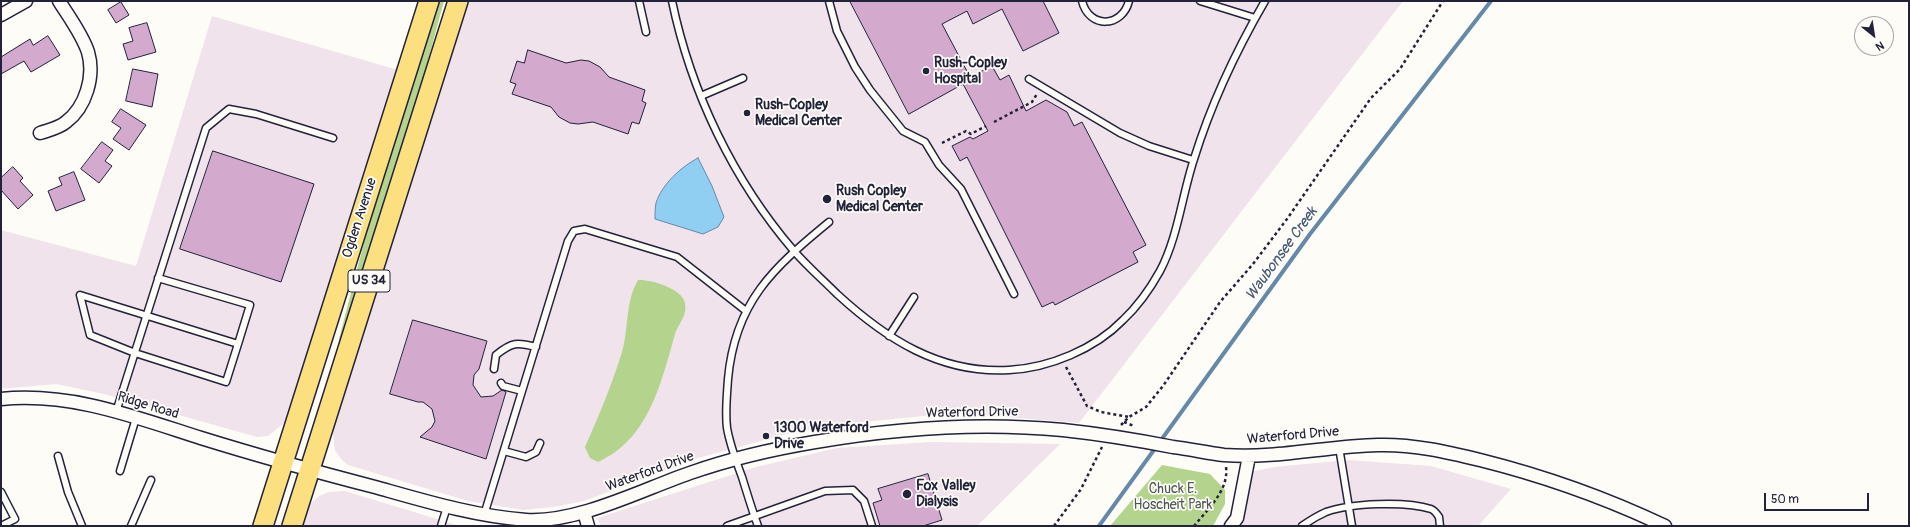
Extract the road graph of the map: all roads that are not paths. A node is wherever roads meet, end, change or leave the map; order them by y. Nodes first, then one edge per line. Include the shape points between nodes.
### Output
1 (26, 1) edge
2 (59, 1) edge
3 (429, 1) edge
4 (458, 1) edge
5 (639, 1) edge
6 (672, 1) edge
7 (829, 1) edge
8 (1082, 1) edge
9 (1129, 1) edge
10 (1200, 1) edge
11 (1265, 1) edge
12 (1, 16) edge
13 (1255, 18) junction
14 (646, 32) dead end
15 (743, 78) dead end
16 (1029, 78) dead end
17 (701, 96) junction
18 (40, 134) dead end
19 (333, 138) dead end
20 (1193, 160) junction
21 (829, 222) dead end
22 (794, 251) junction
23 (158, 278) junction
24 (1014, 294) dead end
25 (914, 297) dead end
26 (746, 310) junction
27 (146, 316) junction
28 (889, 336) junction
29 (238, 344) junction
30 (536, 348) junction
31 (135, 353) junction
32 (494, 369) dead end
33 (501, 383) dead end
34 (522, 391) junction
35 (1, 399) edge
36 (116, 412) junction
37 (136, 418) junction
38 (540, 443) dead end
39 (1339, 447) junction
40 (504, 451) junction
41 (58, 456) dead end
42 (1249, 456) junction
43 (735, 460) junction
44 (282, 462) junction
45 (310, 469) junction
46 (120, 471) dead end
47 (151, 480) dead end
48 (1, 492) edge
49 (447, 507) junction
50 (1348, 507) junction
51 (584, 512) junction
52 (484, 515) junction
53 (754, 517) junction
54 (2, 526) edge
55 (82, 526) edge
56 (131, 526) edge
57 (263, 526) edge
58 (292, 526) edge
59 (441, 526) edge
60 (588, 526) edge
61 (727, 526) edge
62 (758, 526) edge
63 (872, 526) edge
64 (1231, 526) edge
65 (1302, 526) edge
66 (1352, 526) edge
67 (1440, 526) edge
68 (1666, 526) edge

1 - 12 street
2 - 18 street via 88,53 89,82 83,100 66,122
3 - 44 main road, Ogden Avenue / US 34
4 - 45 main road, Ogden Avenue / US 34
5 - 14 lane
6 - 17 lane via 683,45
7 - 24 lane via 837,31 855,67 898,126 925,142 940,165 961,189
8 - 9 lane via 1084,8 1094,19 1108,22 1122,15
10 - 13 lane
11 - 13 lane
13 - 20 lane via 1221,87
15 - 17 lane
16 - 20 lane via 1120,133 1149,146
17 - 22 lane via 724,147 745,182
19 - 23 lane via 256,114 229,109 206,128
20 - 28 lane via 1161,270 1143,299 1122,322 1096,341 1049,364 1023,370 999,371 947,364 912,350
21 - 22 lane
22 - 26 lane via 772,273
22 - 28 lane via 845,301
23 - 27 lane
23 - 29 lane via 250,306
25 - 28 lane
26 - 30 lane via 677,257 585,229 574,231 568,241
26 - 43 lane via 734,338 727,390 727,427
27 - 29 lane
27 - 31 lane
27 - 31 lane via 80,295 90,335
29 - 31 lane via 226,382
30 - 32 lane via 520,343 513,344 496,355
30 - 34 lane
31 - 36 lane
33 - 34 lane
34 - 40 lane
35 - 36 street, Ridge Road via 25,396 52,398 85,403
36 - 37 street, Ridge Road
37 - 44 street, Ridge Road
37 - 46 lane
38 - 40 lane via 536,452 526,457
39 - 42 street, Waterford Drive
39 - 50 lane
39 - 68 street, Waterford Drive via 1382,444 1447,452 1586,492
40 - 52 lane
41 - 55 lane via 68,492
42 - 43 street, Waterford Drive via 1209,453 1060,430 1004,427 917,429 832,439
42 - 64 street via 1237,518
43 - 51 street, Waterford Drive via 692,472
43 - 53 lane
44 - 45 street, Waterford Drive
44 - 57 main road, Ogden Avenue / US 34
45 - 49 street, Waterford Drive
45 - 58 main road, Ogden Avenue / US 34
47 - 56 lane
48 - 54 lane via 15,519
49 - 52 street, Waterford Drive
49 - 59 lane
50 - 65 lane via 1326,512
50 - 66 lane
50 - 67 lane via 1405,505 1432,509 1440,517
51 - 52 street, Waterford Drive via 532,520
51 - 60 street
53 - 61 lane
53 - 62 lane
53 - 63 lane via 825,491 853,490 864,501

